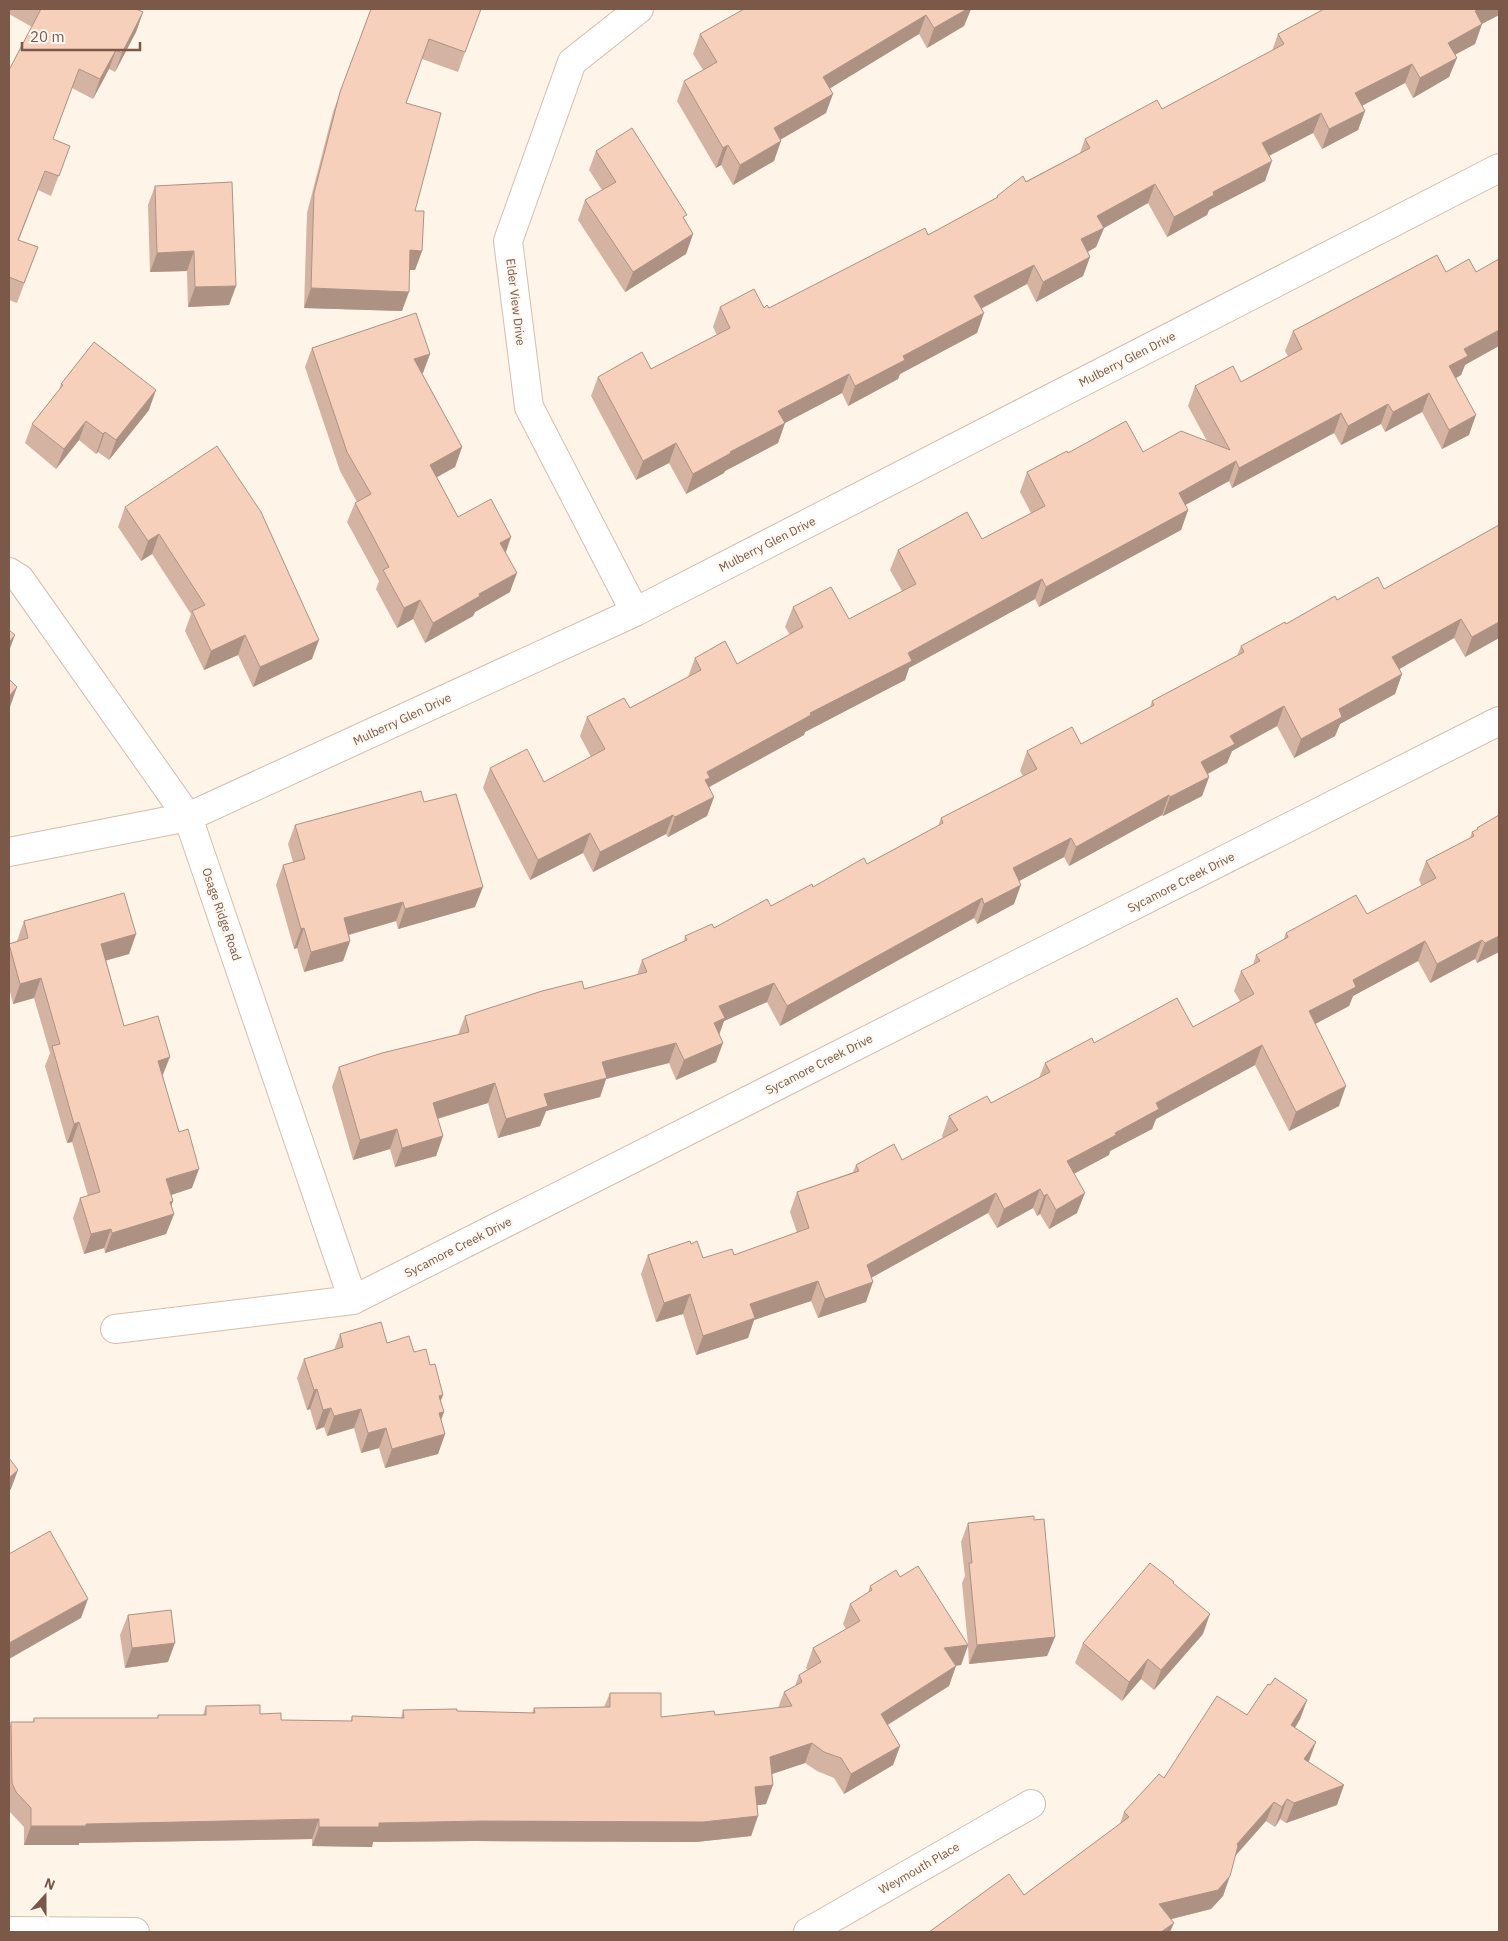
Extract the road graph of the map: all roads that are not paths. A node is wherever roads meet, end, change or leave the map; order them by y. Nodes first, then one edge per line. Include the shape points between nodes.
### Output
1 (639, 9) edge
2 (1499, 168) edge
3 (9, 572) edge
4 (635, 612) junction
5 (1499, 721) edge
6 (188, 817) junction
7 (9, 852) edge
8 (354, 1300) junction
9 (115, 1329) dead end
10 (1031, 1804) dead end
11 (9, 1930) edge
12 (135, 1932) edge
13 (808, 1932) edge

1 - 4 street, Elder View Drive via 572,62 508,241 529,407
2 - 4 street, Mulberry Glen Drive
3 - 6 street, Osage Ridge Road via 20,579
4 - 6 street, Mulberry Glen Drive
5 - 8 street, Sycamore Creek Drive
6 - 7 street, Mulberry Glen Drive
6 - 8 street, Osage Ridge Road
8 - 9 street, Sycamore Creek Drive
10 - 13 street, Weymouth Place
11 - 12 street

